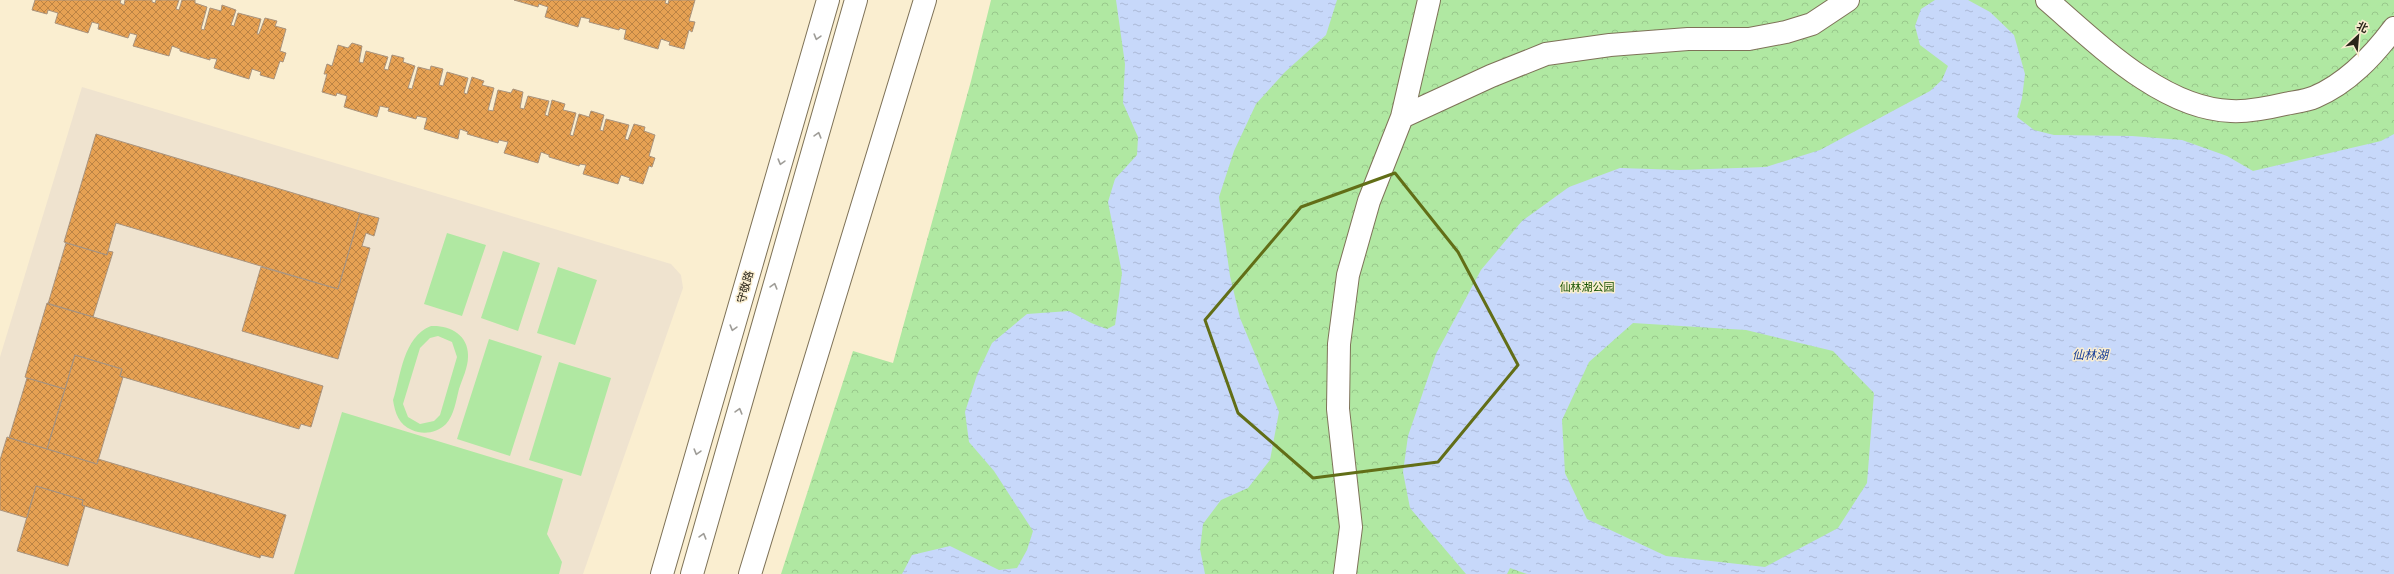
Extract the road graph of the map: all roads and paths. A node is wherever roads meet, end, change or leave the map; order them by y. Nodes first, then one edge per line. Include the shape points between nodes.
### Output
1 (828, 0) edge
2 (856, 0) edge
3 (925, 0) edge
4 (1429, 0) edge
5 (1848, 0) edge
6 (2047, 0) edge
7 (2394, 28) edge
8 (1402, 117) junction
9 (662, 574) edge
10 (692, 574) edge
11 (750, 574) edge
12 (1345, 574) edge

1 -> 9 street, 守敬路
10 -> 2 street
3 - 11 street
4 - 8 street
5 - 8 street via 1812,24 1756,38 1688,39 1610,45 1546,54
6 - 7 street via 2135,72 2165,92 2195,105 2231,111 2275,106 2314,97 2351,76 2379,48
8 - 12 street via 1369,202 1348,275 1339,344 1338,409 1351,528

